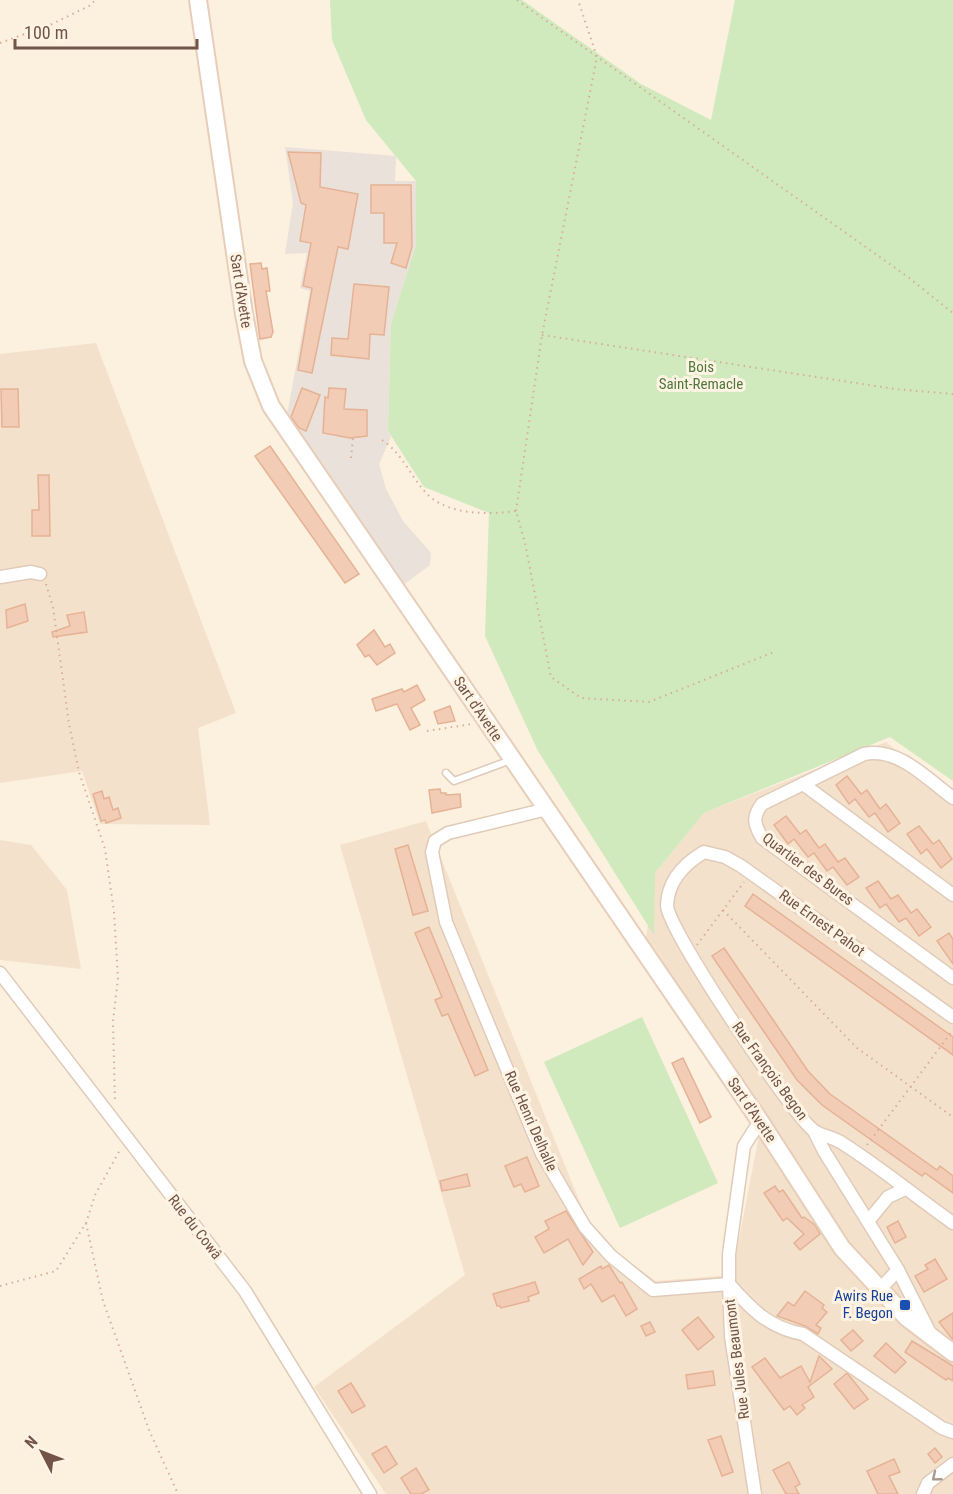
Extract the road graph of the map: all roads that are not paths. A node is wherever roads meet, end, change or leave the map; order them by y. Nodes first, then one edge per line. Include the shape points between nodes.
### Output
1 (198, 0) edge
2 (40, 574) road end
3 (0, 577) edge
4 (512, 760) junction
5 (446, 773) dead end
6 (803, 784) junction
7 (953, 798) edge
8 (547, 809) junction
9 (684, 864) joint
10 (953, 895) edge
11 (0, 973) edge
12 (953, 978) edge
13 (953, 1017) edge
14 (760, 1121) junction
15 (814, 1131) junction
16 (905, 1189) junction
17 (869, 1220) junction
18 (953, 1223) edge
19 (898, 1270) junction
20 (729, 1284) junction
21 (879, 1290) junction
22 (933, 1340) junction
23 (953, 1353) edge
24 (953, 1432) edge
25 (953, 1464) edge
26 (370, 1494) edge
27 (755, 1494) edge
28 (923, 1494) edge

1 - 4 street, Sart d'Avette via 244,314 261,386
2 - 3 street
4 - 5 lane via 454,781
4 - 8 street, Sart d'Avette
6 - 7 street via 864,754 879,751 896,756
6 - 10 street
6 - 12 street, Quartier des Bures via 762,804 755,813 754,823 762,838
8 - 14 street, Sart d'Avette
8 - 20 street, Rue Henri Delhalle via 448,833 435,841 432,852 446,922 542,1154 585,1227 610,1256 653,1290
9 - 13 street, Rue Ernest Pahot via 704,852 725,857
9 - 15 street, Rue François Begon via 673,882 667,906 681,941 788,1101
11 - 26 street, Rue du Cowâ via 244,1290
14 - 20 street, Rue Jules Beaumont via 742,1155 729,1254
14 - 21 street, Sart d'Avette via 842,1248
15 - 16 street, Rue François Begon via 840,1141
15 - 17 street
16 - 17 street via 888,1197
16 - 18 street, Rue François Begon
17 - 19 street
19 - 21 street
19 - 22 street
20 - 24 street via 755,1314 785,1331 803,1334
20 - 27 street, Rue Jules Beaumont via 731,1336
21 - 22 street, Sart d'Avette
22 - 23 street, Sart d'Avette
25 -> 28 street via 928,1483

